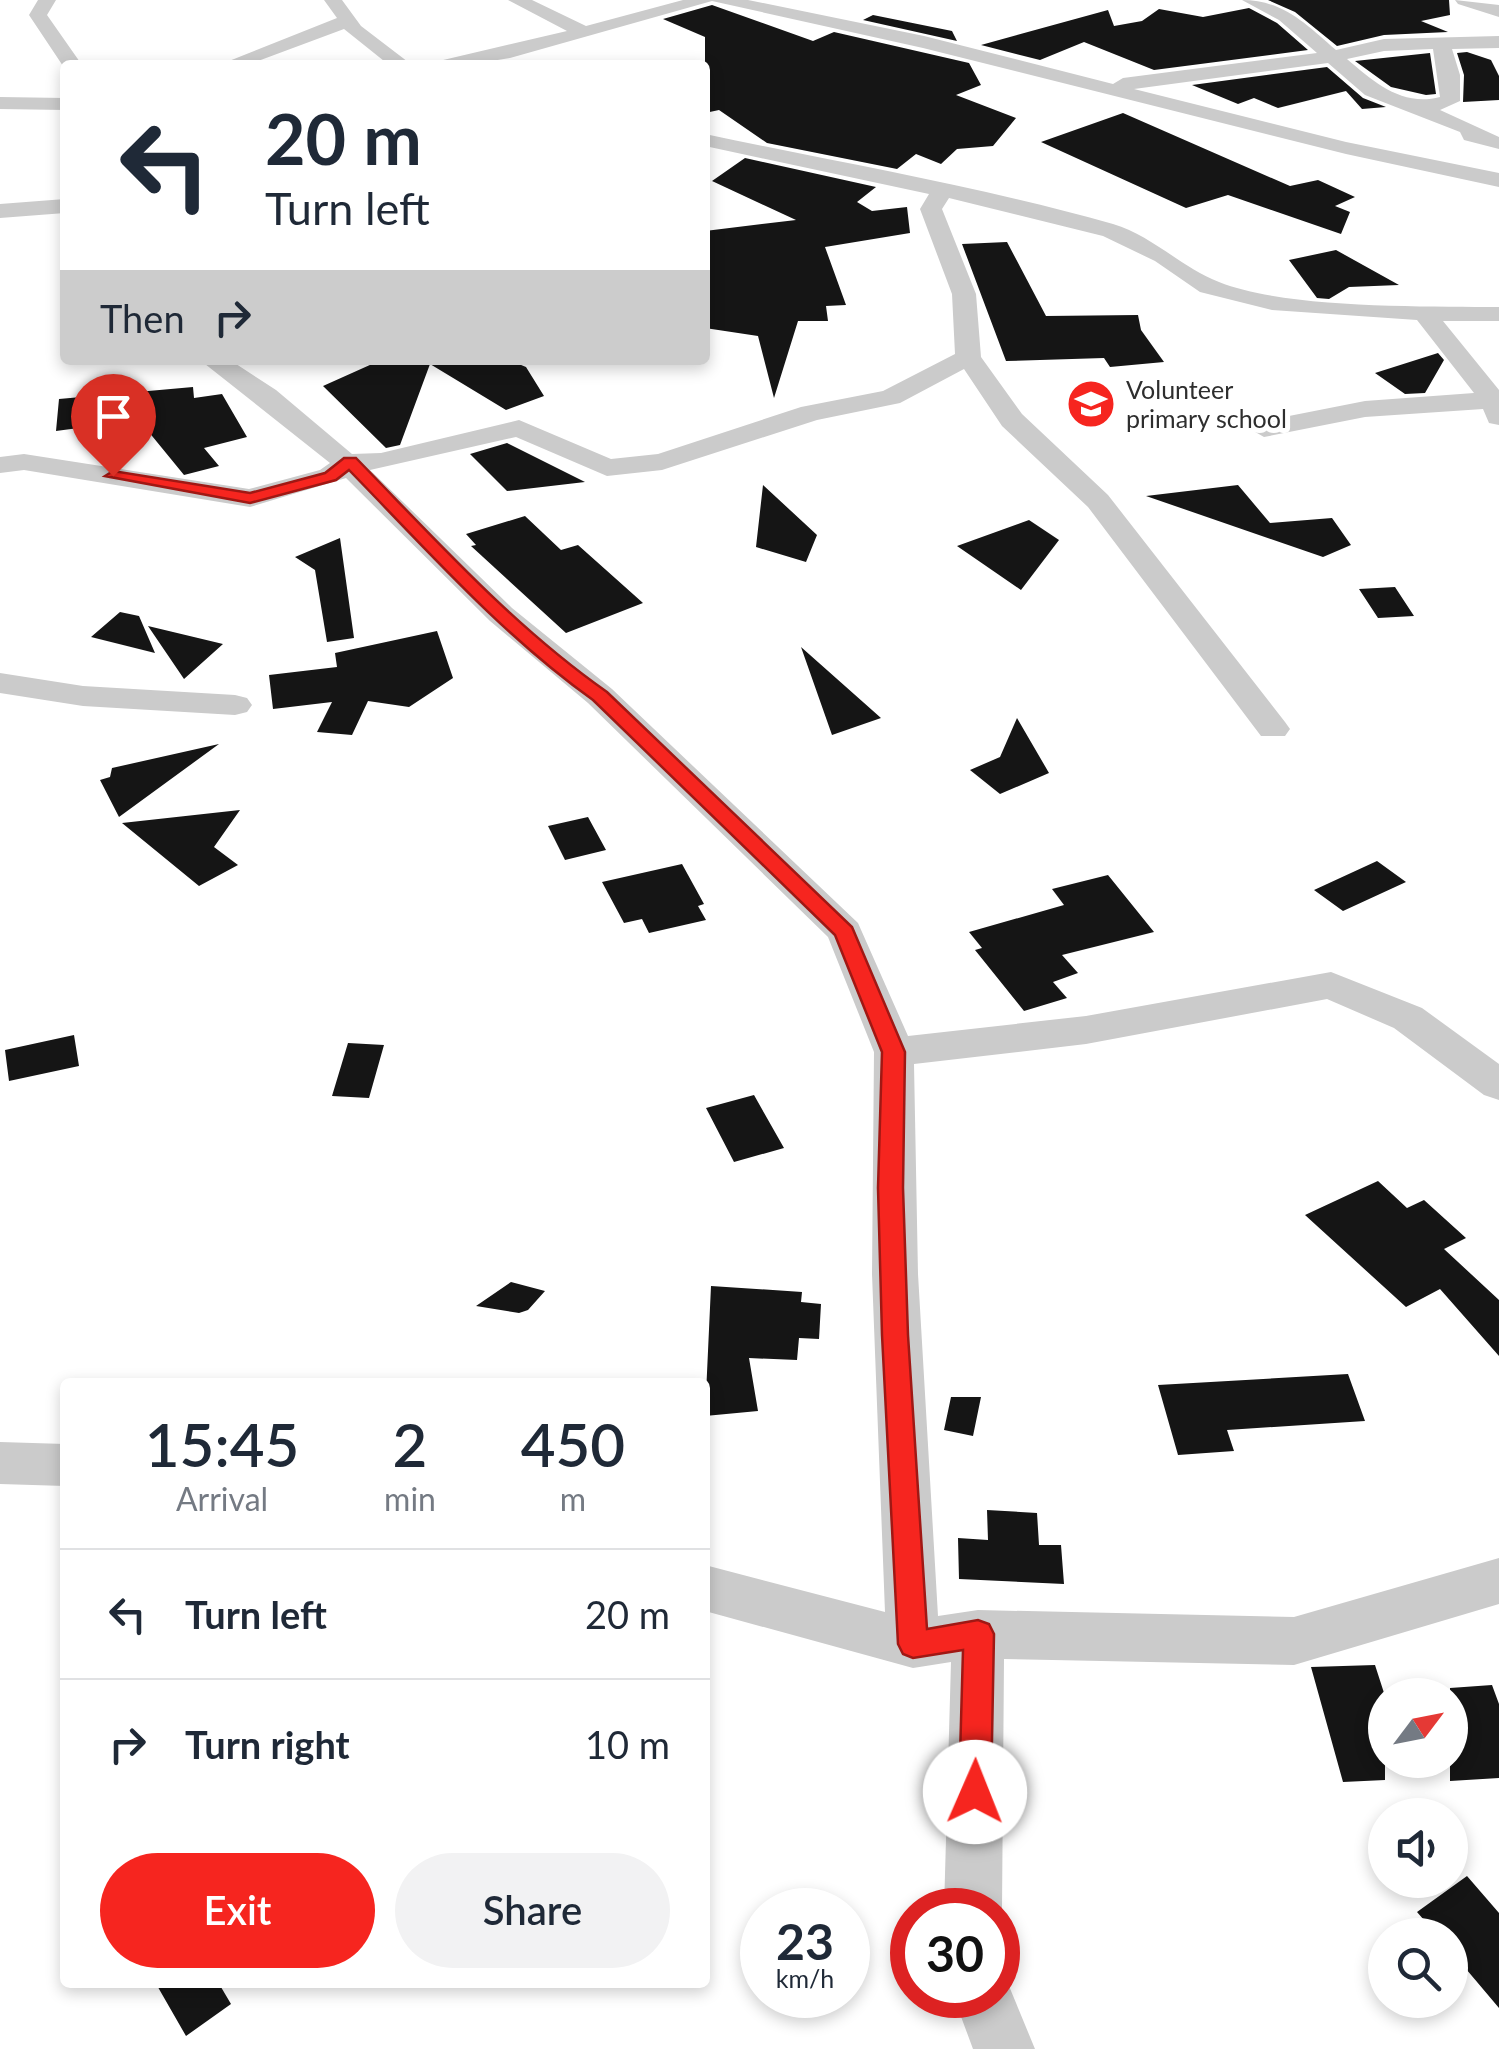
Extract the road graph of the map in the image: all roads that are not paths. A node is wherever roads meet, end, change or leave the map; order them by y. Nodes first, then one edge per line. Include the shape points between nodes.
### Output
1 (47, 0) edge
2 (334, 0) edge
3 (517, 0) edge
4 (704, 0) edge
5 (721, 0) edge
6 (1252, 0) edge
7 (1464, 0) edge
8 (1499, 11) edge
9 (347, 21) junction
10 (584, 32) junction
11 (1499, 42) edge
12 (1442, 47) junction
13 (1329, 57) junction
14 (69, 60) edge
15 (242, 60) edge
16 (394, 60) edge
17 (462, 60) edge
18 (1109, 87) junction
19 (0, 104) edge
20 (60, 104) edge
21 (1419, 108) junction
22 (710, 141) edge
23 (1499, 143) edge
24 (1499, 180) edge
25 (943, 189) junction
26 (60, 206) edge
27 (0, 211) edge
28 (1424, 313) junction
29 (1499, 314) edge
30 (968, 357) junction
31 (220, 365) edge
32 (1496, 408) edge
33 (1264, 429) dead end
34 (350, 462) junction
35 (0, 465) edge
36 (0, 683) edge
37 (235, 705) dead end
38 (1273, 729) dead end
39 (894, 1052) junction
40 (1499, 1084) edge
41 (0, 1463) edge
42 (60, 1465) edge
43 (1499, 1582) edge
44 (710, 1589) edge
45 (978, 1634) junction
46 (913, 1644) junction
47 (973, 1888) edge
48 (992, 2018) edge
49 (1004, 2049) edge

1 - 14 street via 38,15 42,26
2 - 9 street
3 - 10 street
4 - 10 street
5 - 18 street
6 - 13 street via 1286,16
7 - 8 street
9 - 15 street
9 - 16 street
10 - 17 street
11 - 12 street
12 - 13 street via 1384,45
12 - 21 street via 1450,101
13 - 18 street
13 - 21 street via 1372,92
18 - 24 street
19 - 20 street
21 - 23 street
22 - 25 street
25 - 28 street via 1110,231 1209,288 1272,304
25 - 30 street via 931,210 964,294
26 - 27 street
28 - 29 street
28 - 32 street
30 - 34 street via 891,397 810,414 662,462 607,468 519,428 382,461
30 - 38 street via 1012,420 1098,501
31 - 34 street
32 - 33 street via 1364,409
34 - 35 street via 330,476 250,498 24,462
34 - 39 street via 484,600 600,696 845,932
36 - 37 street via 83,696
39 - 40 street via 1086,1030 1331,985 1408,1018
39 - 46 street via 890,1188
41 - 42 street
43 - 45 street via 1294,1642
44 - 46 street
45 - 46 street
45 - 47 street
48 - 49 street

